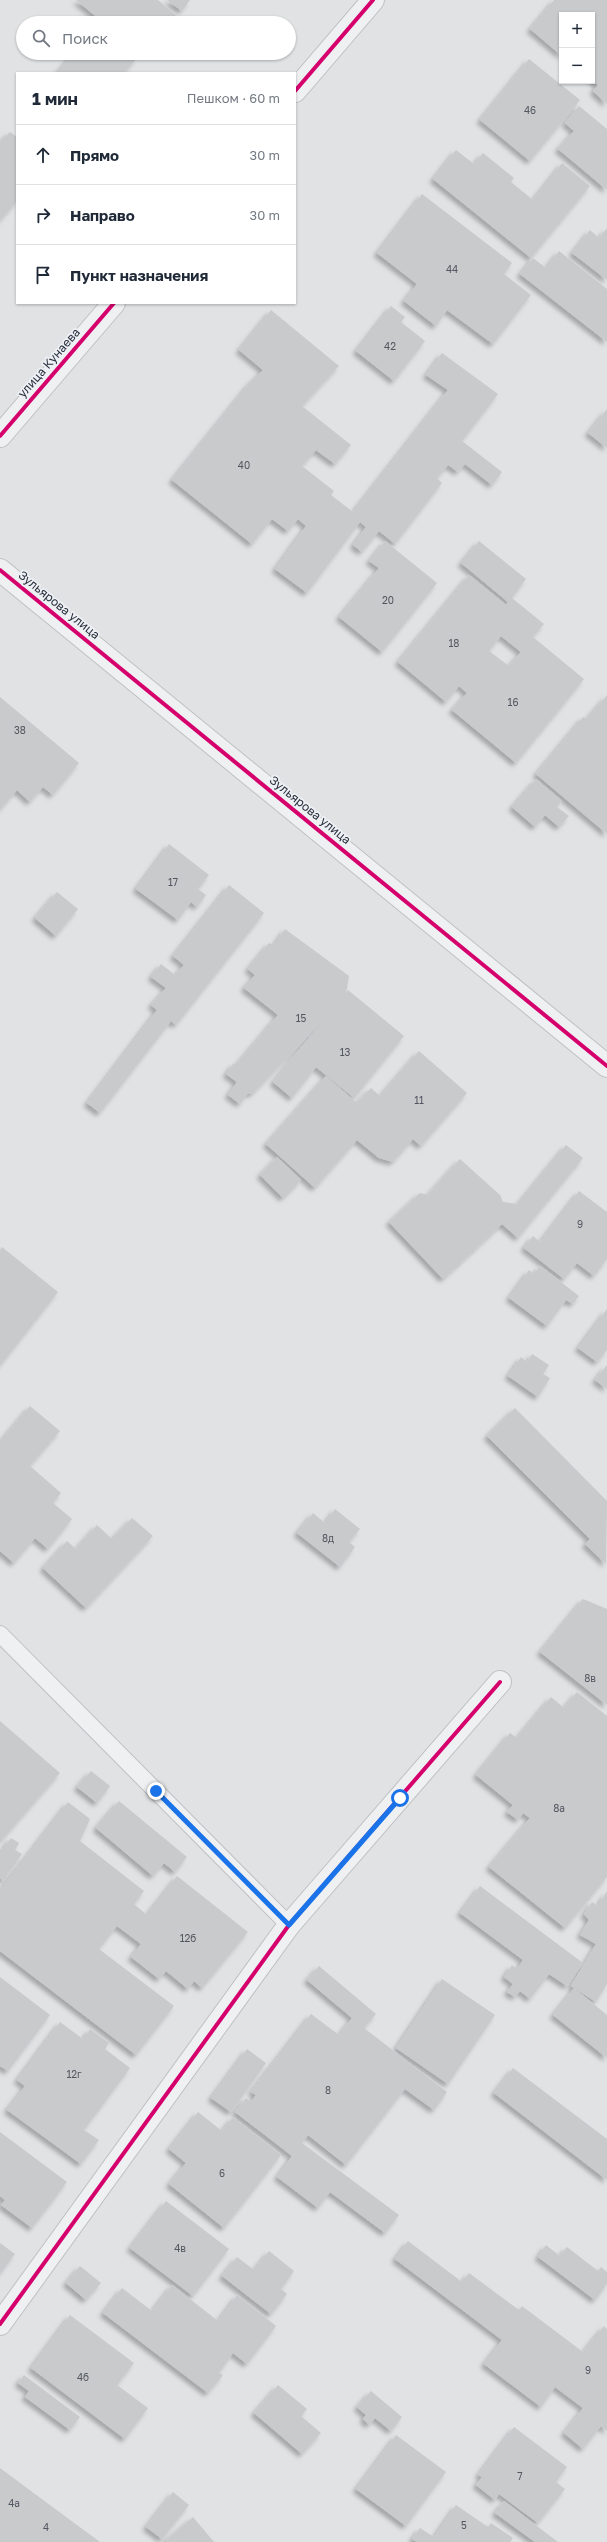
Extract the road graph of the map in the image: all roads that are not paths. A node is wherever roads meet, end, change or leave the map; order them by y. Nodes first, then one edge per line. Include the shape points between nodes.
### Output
1 (373, 0) edge
2 (296, 90) edge
3 (113, 304) edge
4 (0, 436) edge
5 (0, 570) edge
6 (607, 1066) edge
7 (0, 1634) edge
8 (500, 1682) dead end
9 (289, 1925) junction
10 (0, 2324) edge

1 - 2 street
3 - 4 street, улица Кунаева
5 - 6 street, Зульярова улица
7 - 9 lane
8 - 9 street
9 - 10 street

